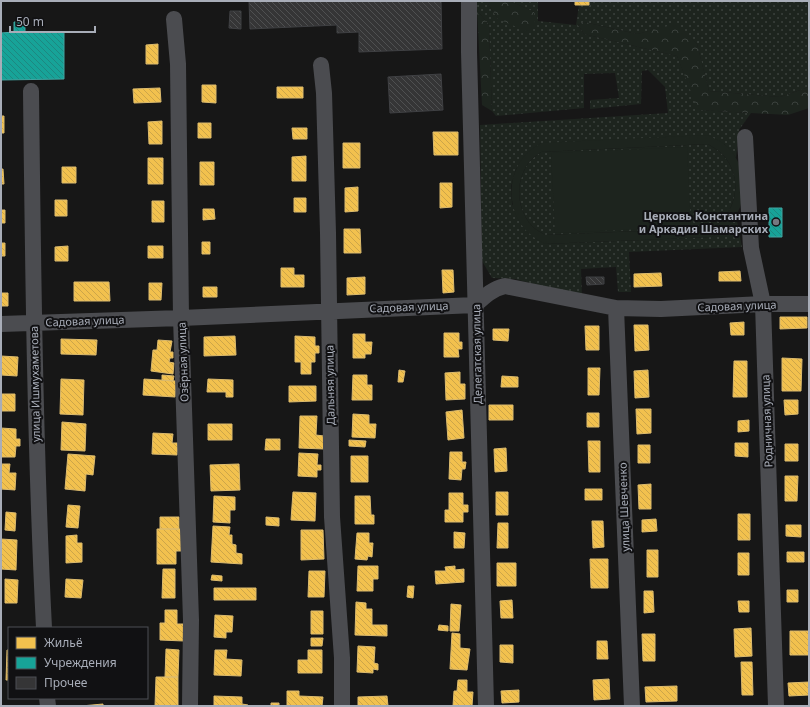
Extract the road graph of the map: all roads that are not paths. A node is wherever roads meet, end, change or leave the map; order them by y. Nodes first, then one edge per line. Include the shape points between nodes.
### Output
1 (469, 1) edge
2 (174, 19) dead end
3 (321, 65) dead end
4 (31, 91) dead end
5 (745, 137) dead end
6 (763, 304) junction
7 (809, 304) edge
8 (475, 305) junction
9 (616, 308) junction
10 (330, 311) junction
11 (181, 318) junction
12 (33, 323) junction
13 (1, 324) edge
14 (44, 627) edge
15 (190, 706) edge
16 (342, 706) edge
17 (486, 706) edge
18 (632, 706) edge
19 (776, 706) edge

1 - 8 street, Делегатская улица
2 - 11 street, Озёрная улица via 178,64
3 - 10 street, Дальняя улица
4 - 12 street, улица Ишмухаметова
5 - 6 street, Родничная улица via 751,248
6 - 7 street, Садовая улица
6 - 9 street, Садовая улица via 661,309
6 - 19 street, Родничная улица
8 - 9 street, Садовая улица via 488,293 505,286
8 - 10 street, Садовая улица
8 - 17 street, Делегатская улица
9 - 18 street, улица Шевченко
10 - 11 street, Садовая улица
10 - 16 street, Дальняя улица via 332,517 342,658
11 - 12 street, Садовая улица
11 - 15 street, Озёрная улица via 191,620
12 - 13 street, Садовая улица
12 - 14 street, улица Ишмухаметова

